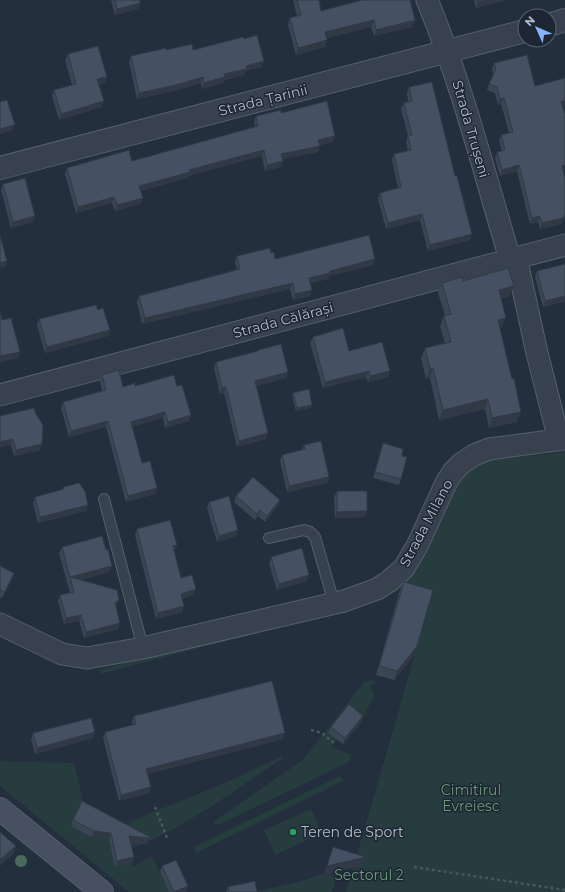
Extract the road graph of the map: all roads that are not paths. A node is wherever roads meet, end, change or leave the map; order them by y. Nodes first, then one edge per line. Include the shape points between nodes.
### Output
1 (427, 0) edge
2 (517, 33) edge
3 (447, 52) junction
4 (0, 168) edge
5 (565, 245) edge
6 (513, 258) junction
7 (0, 395) edge
8 (562, 440) edge
9 (104, 500) dead end
10 (269, 538) dead end
11 (334, 603) junction
12 (0, 624) edge
13 (143, 648) junction
14 (0, 809) edge
15 (102, 892) edge

1 - 3 street, Strada Trușeni
2 - 3 street, Strada Țarinii
3 - 4 street, Strada Țarinii
3 - 6 street, Strada Trușeni
5 - 6 street, Strada Călărași
6 - 7 street, Strada Călărași
6 - 8 street, Strada Trușeni
8 - 11 street, Strada Milano via 489,449 462,463 446,483 404,568 377,589
9 - 13 lane
10 - 11 lane via 304,530 315,537
11 - 13 street, Strada Milano
12 - 13 street, Strada Milano via 73,657 87,658
14 - 15 main road

